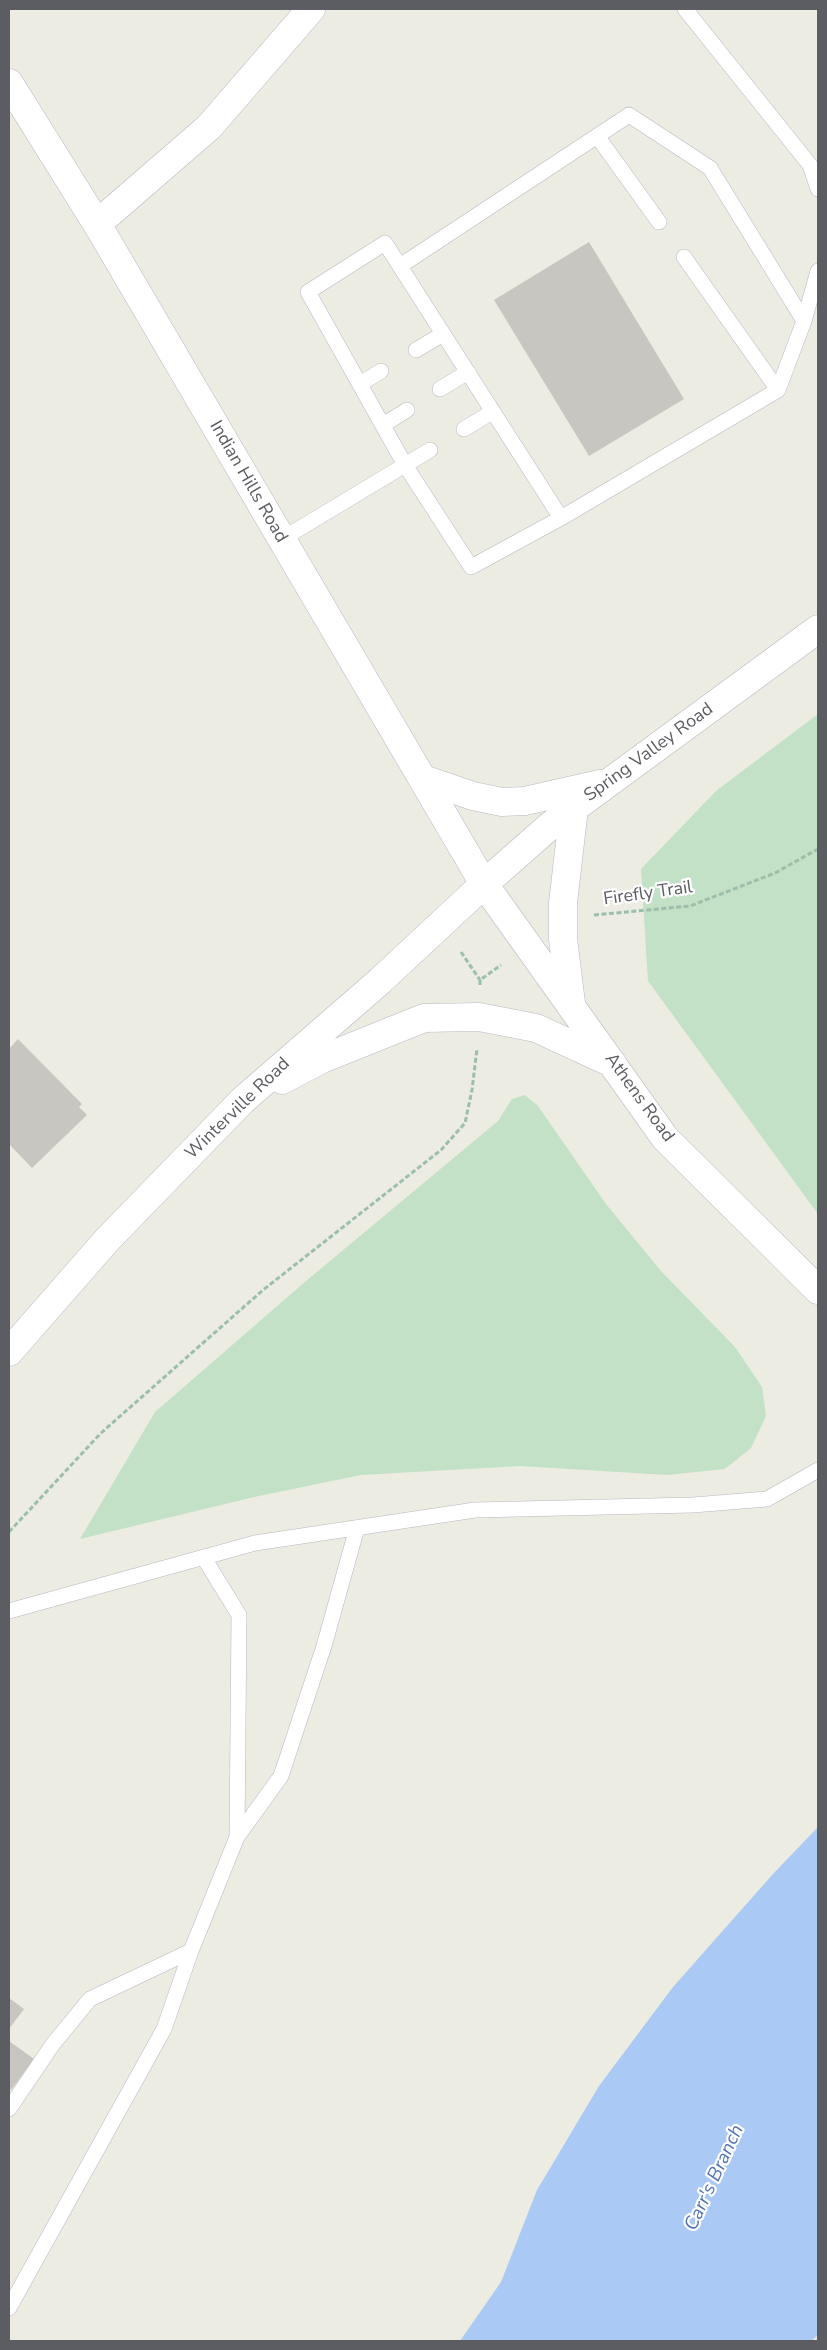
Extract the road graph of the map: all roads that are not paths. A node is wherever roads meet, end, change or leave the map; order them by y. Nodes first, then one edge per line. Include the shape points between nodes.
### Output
1 (311, 9) edge
2 (685, 9) edge
3 (9, 82) edge
4 (597, 136) junction
5 (818, 189) edge
6 (659, 222) dead end
7 (97, 224) junction
8 (684, 257) dead end
9 (400, 266) junction
10 (818, 271) edge
11 (804, 321) junction
12 (443, 334) junction
13 (416, 350) dead end
14 (381, 371) dead end
15 (468, 372) junction
16 (360, 384) junction
17 (440, 389) dead end
18 (778, 390) junction
19 (407, 410) dead end
20 (492, 412) junction
21 (383, 425) junction
22 (464, 429) dead end
23 (430, 450) dead end
24 (405, 465) junction
25 (561, 518) junction
26 (282, 538) junction
27 (818, 629) edge
28 (423, 779) junction
29 (611, 781) junction
30 (574, 808) junction
31 (484, 884) junction
32 (571, 1005) junction
33 (614, 1064) junction
34 (243, 1100) junction
35 (818, 1290) edge
36 (9, 1352) edge
37 (818, 1470) edge
38 (356, 1528) junction
39 (204, 1558) junction
40 (9, 1611) edge
41 (237, 1837) junction
42 (191, 1951) junction
43 (9, 2109) edge
44 (9, 2308) edge

1 - 7 street via 209,127
2 - 5 lane via 810,165
3 - 7 street, Indian Hills Road
4 - 6 lane
4 - 9 lane
4 - 11 lane via 629,115 710,168
7 - 26 street, Indian Hills Road
8 - 18 lane
9 - 12 lane
9 - 16 lane via 385,243 308,292
10 - 11 lane
11 - 18 lane
12 - 13 lane
12 - 15 lane
14 - 16 lane
15 - 17 lane
15 - 20 lane
16 - 21 lane
18 - 25 lane
19 - 21 lane
20 - 22 lane
20 - 25 lane
21 - 24 lane
23 - 24 lane
24 - 25 lane via 471,567
24 - 26 lane
26 - 28 street, Indian Hills Road
27 - 29 street, Spring Valley Road
28 - 29 street via 502,802 525,801
28 - 31 street, Indian Hills Road
29 - 30 street, Spring Valley Road
30 - 31 street, Spring Valley Road
30 - 32 street via 563,903 563,939
31 - 32 street, Athens Road
31 - 34 street, Winterville Road via 380,981
32 - 33 street, Athens Road
33 - 34 street via 536,1028 479,1017 424,1018 322,1059
33 - 35 street, Athens Road via 666,1138
34 - 36 street, Winterville Road via 107,1240
37 - 38 lane via 767,1499 693,1505 475,1510
38 - 39 lane via 255,1543
38 - 41 lane via 324,1646 281,1776
39 - 40 lane
39 - 41 lane via 239,1615
41 - 42 lane
42 - 43 lane via 90,1999 53,2044
42 - 44 lane via 164,2028

